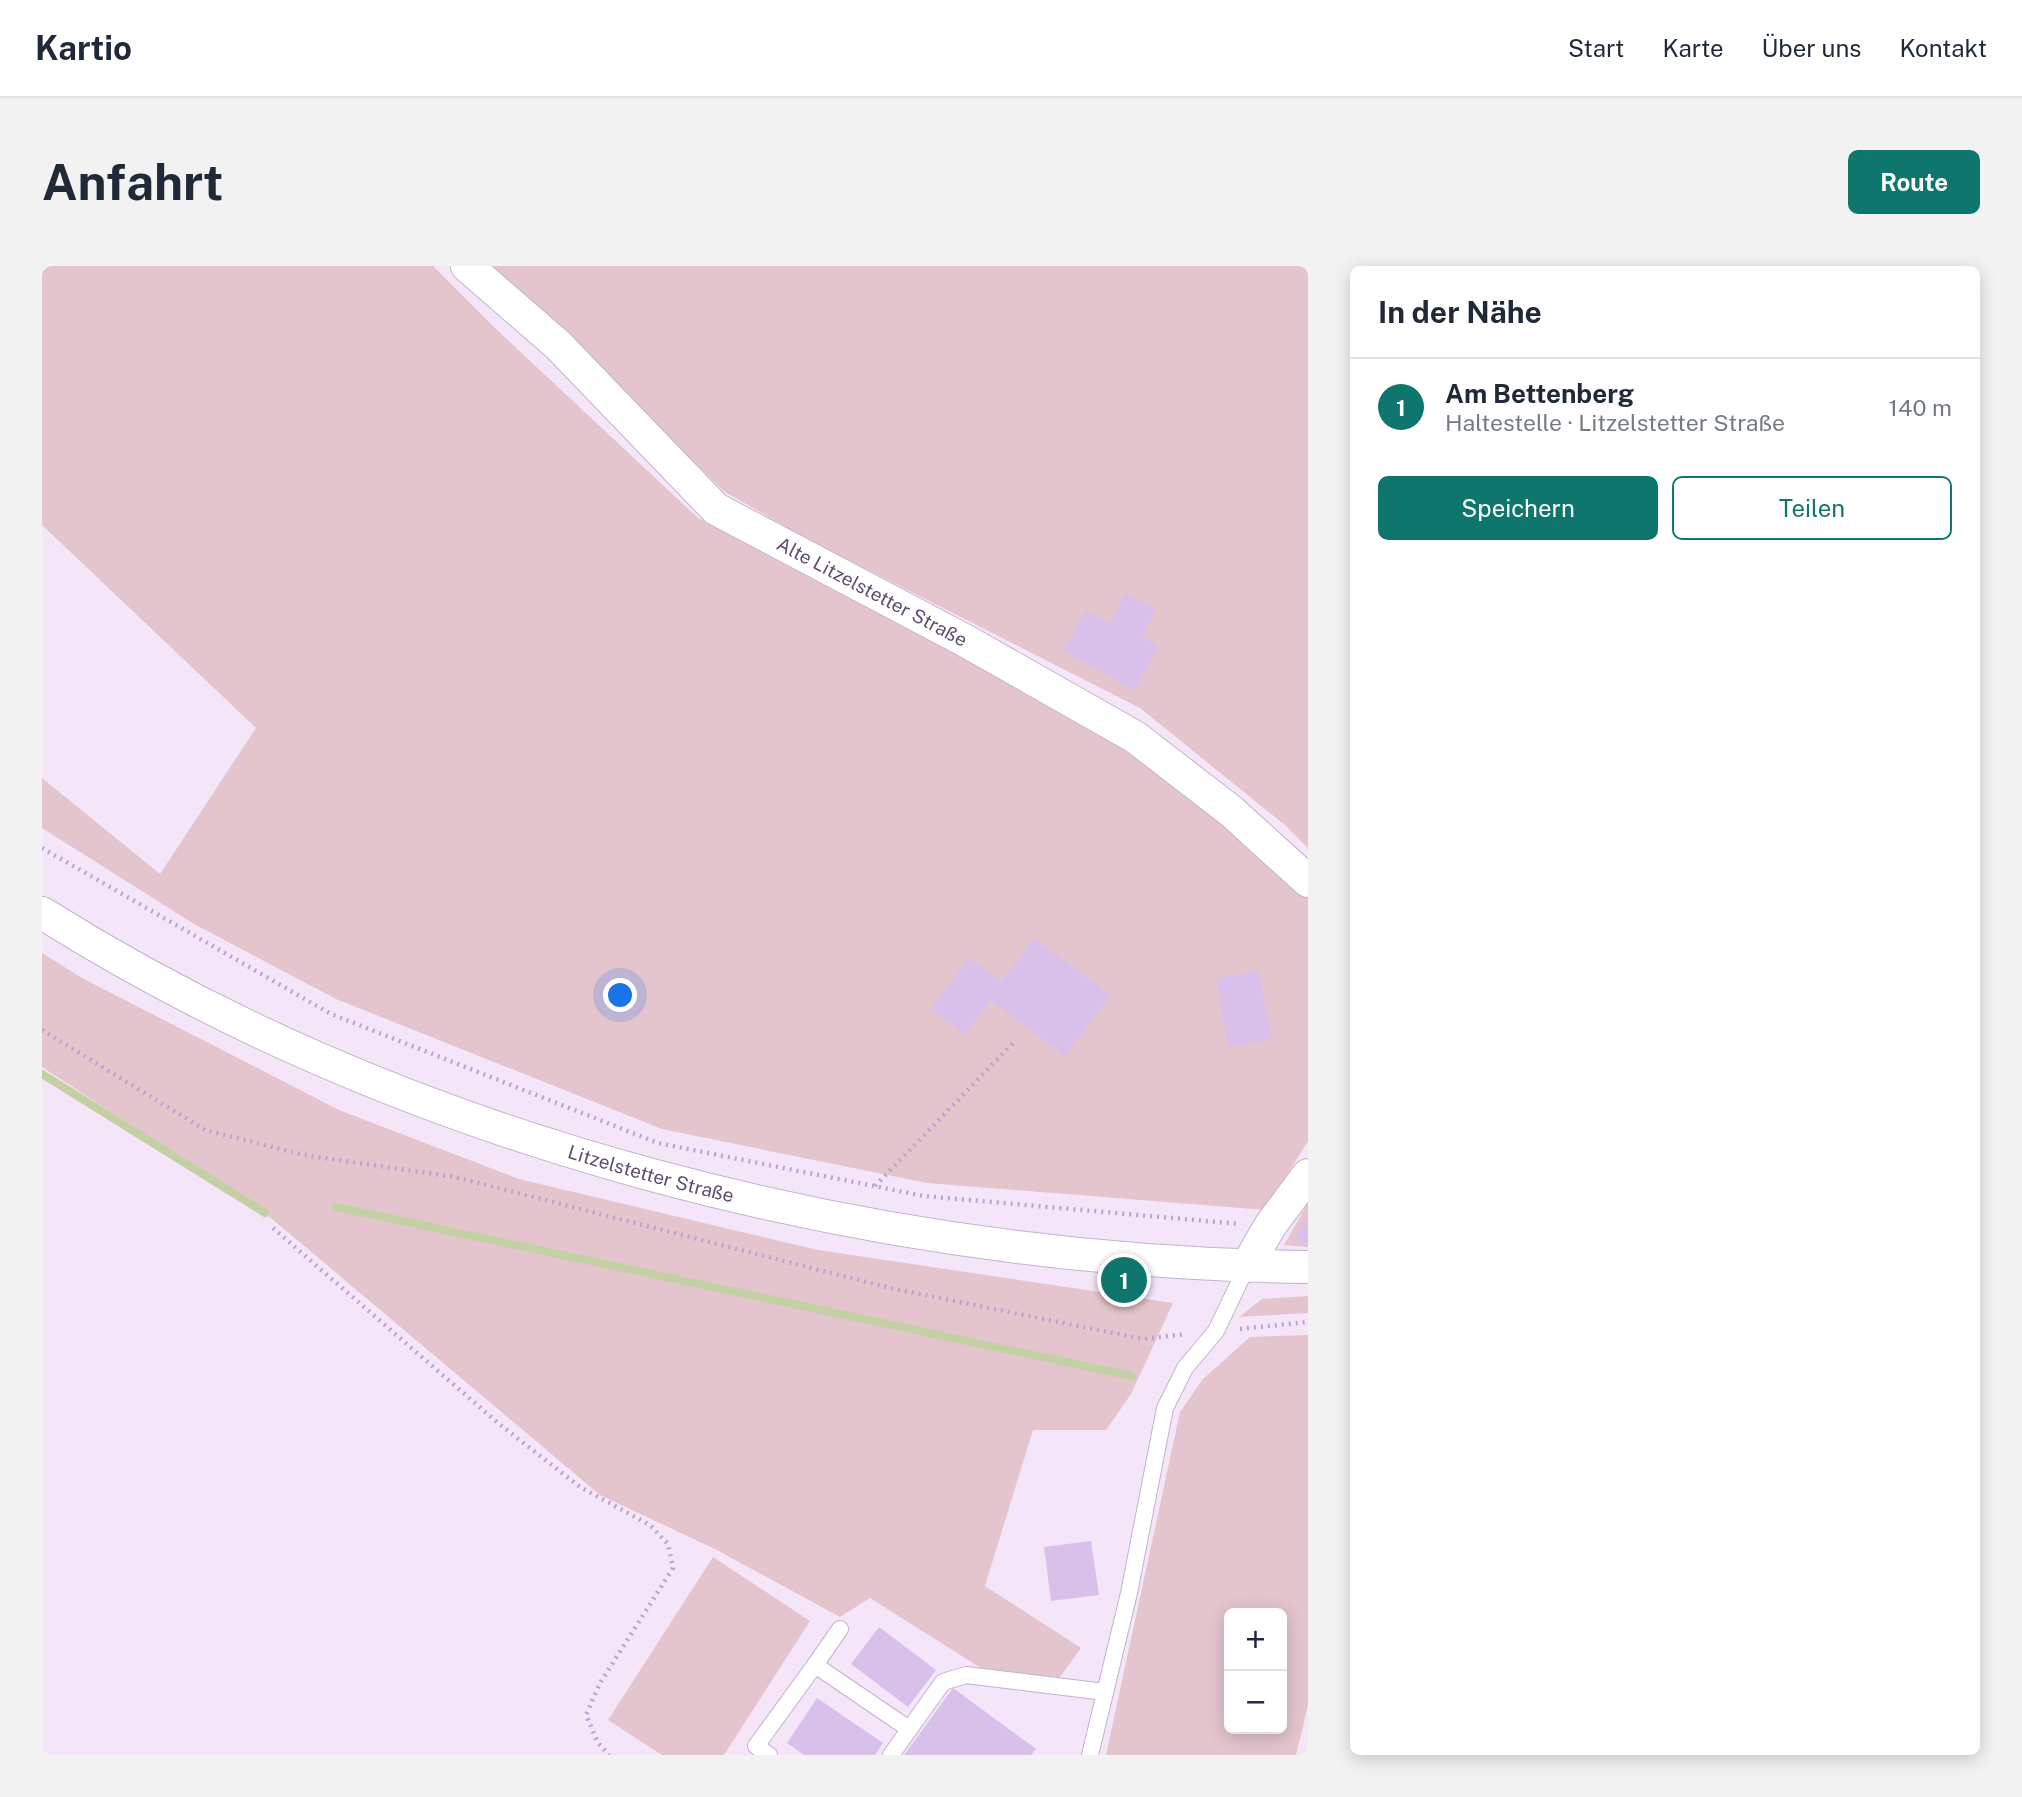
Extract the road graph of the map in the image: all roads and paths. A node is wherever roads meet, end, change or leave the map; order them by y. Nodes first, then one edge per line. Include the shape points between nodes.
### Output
1 (467, 266) edge
2 (42, 848) edge
3 (1308, 881) edge
4 (42, 913) edge
5 (42, 1030) edge
6 (1014, 1042) dead end
7 (1308, 1175) edge
8 (875, 1187) junction
9 (1270, 1226) junction
10 (272, 1228) dead end
11 (1247, 1266) junction
12 (1308, 1267) edge
13 (1308, 1322) edge
14 (1216, 1331) junction
15 (840, 1629) dead end
16 (815, 1665) junction
17 (1105, 1692) junction
18 (909, 1729) junction
19 (758, 1752) edge
20 (609, 1755) edge
21 (891, 1755) edge
22 (1090, 1755) edge

1 - 3 street, Alte Litzelstetter Straße via 558,345 716,509 1135,737 1231,811
2 - 8 path via 331,1014 658,1143
4 - 11 street, Litzelstetter Straße via 106,953 305,1051 553,1146 678,1183 802,1213 918,1233 1117,1259
5 - 14 path via 205,1130 279,1149 455,1177 890,1288 1143,1339
6 - 8 path
7 - 9 street
8 - 9 path via 924,1196
9 - 11 street
10 - 20 path via 498,1423 580,1487 650,1525 668,1544 673,1568 600,1683 586,1715 598,1743
11 - 12 street, Litzelstetter Straße
11 - 14 lane
13 - 14 path
14 - 17 lane via 1185,1368 1164,1408 1129,1594
15 - 16 lane
16 - 18 lane
16 - 19 lane
17 - 18 lane via 966,1675 943,1682
17 - 22 lane
18 - 21 lane

